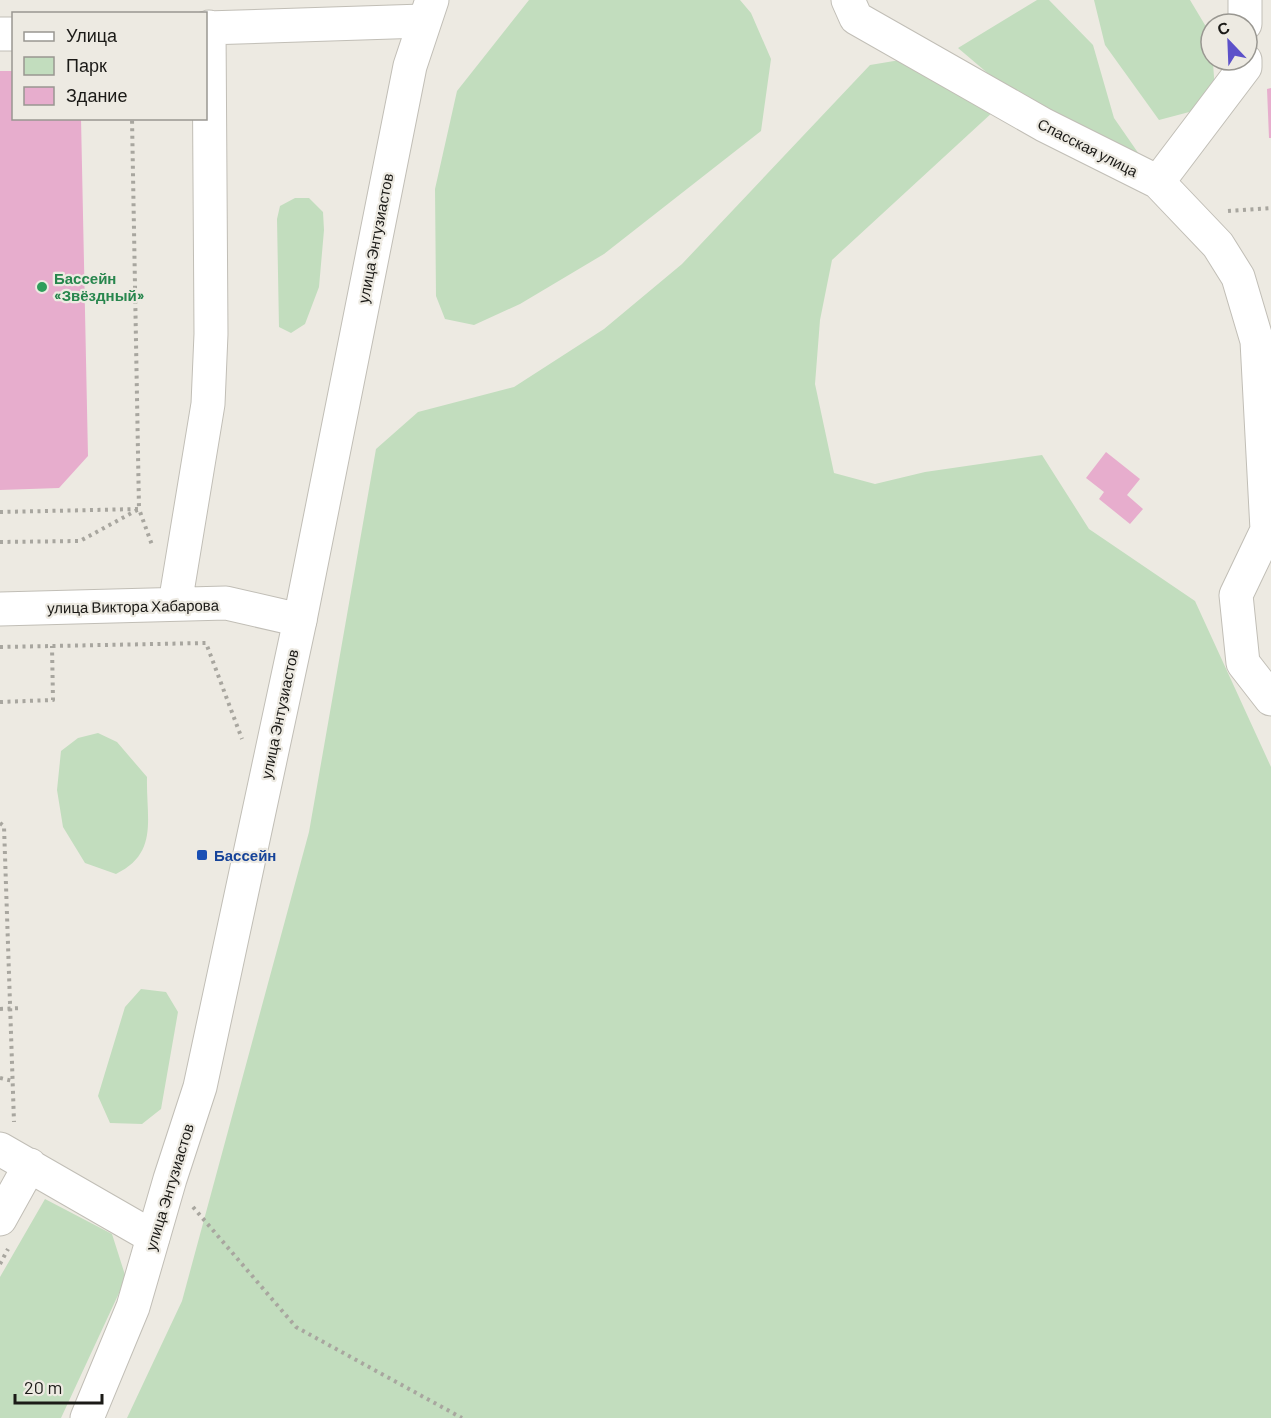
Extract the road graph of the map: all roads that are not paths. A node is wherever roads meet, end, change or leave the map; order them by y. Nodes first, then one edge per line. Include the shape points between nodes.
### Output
1 (848, 0) edge
2 (428, 10) edge
3 (207, 28) edge
4 (1241, 72) edge
5 (1158, 183) junction
6 (1264, 346) edge
7 (175, 604) junction
8 (0, 609) edge
9 (300, 620) junction
10 (1271, 699) edge
11 (7, 1136) edge
12 (30, 1165) junction
13 (0, 1219) edge
14 (153, 1237) junction
15 (87, 1418) edge

1 - 5 main road, Спасская улица via 856,18 1044,125
2 - 3 main road
2 - 9 main road, улица Энтузиастов via 407,77
3 - 7 main road via 211,334 208,404
4 - 5 main road
5 - 6 main road, Спасская улица via 1218,245 1238,277
6 - 10 main road, Спасская улица via 1267,530 1236,595 1243,663
7 - 8 main road, улица Виктора Хабарова
7 - 9 main road, улица Виктора Хабарова via 226,603
9 - 14 main road, улица Энтузиастов via 200,1087
11 - 12 main road
12 - 13 main road
12 - 14 main road
14 - 15 main road, улица Энтузиастов via 134,1306

